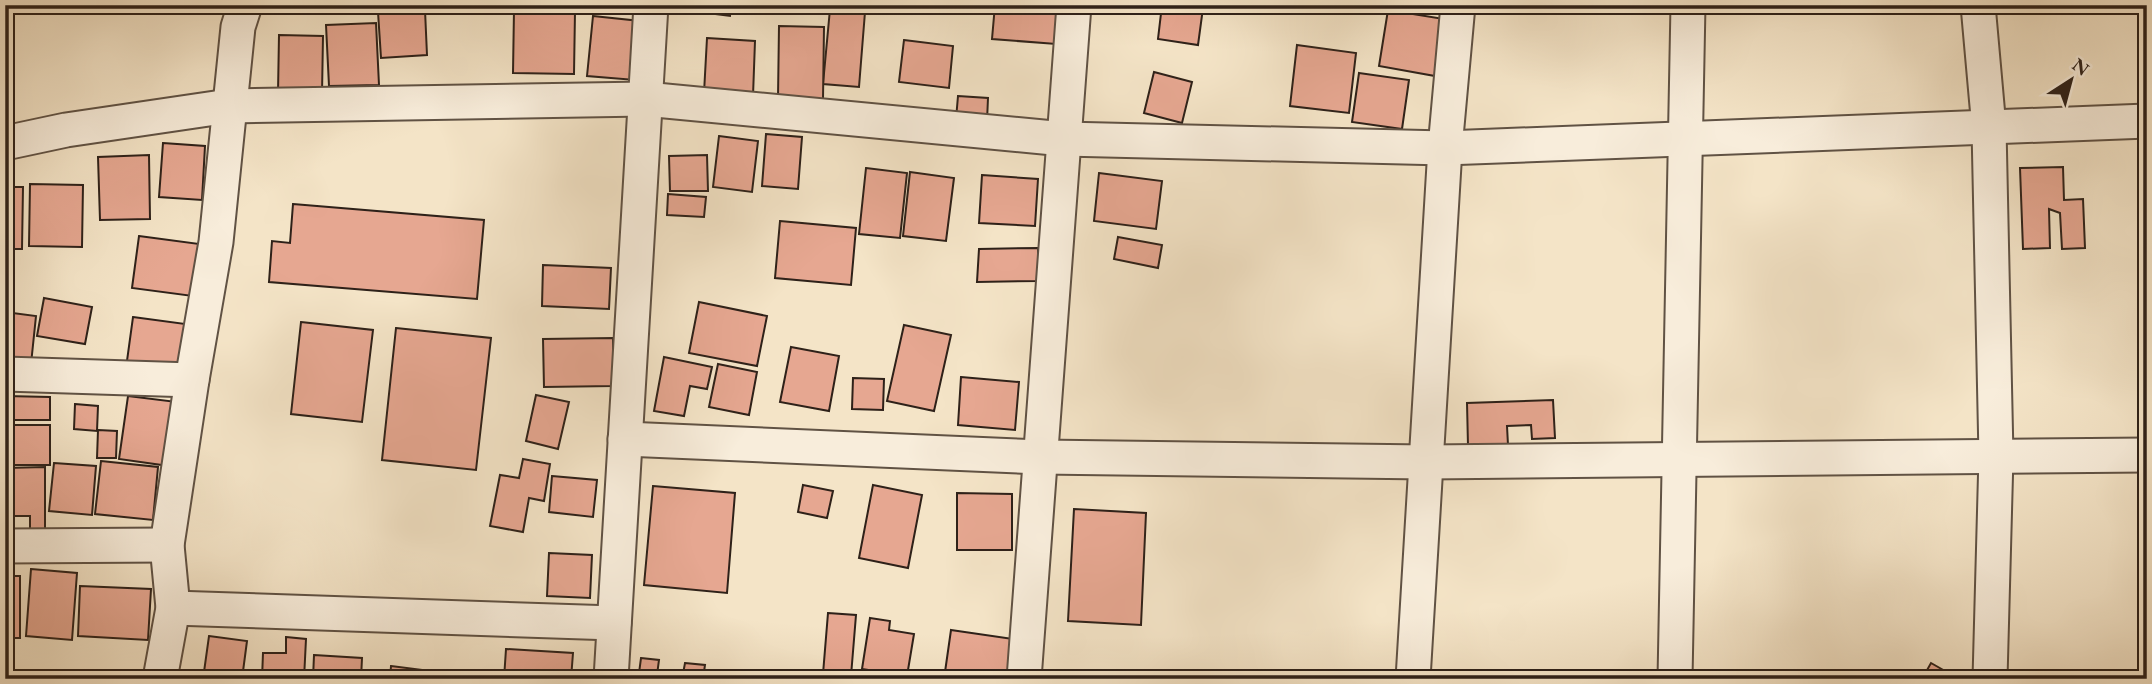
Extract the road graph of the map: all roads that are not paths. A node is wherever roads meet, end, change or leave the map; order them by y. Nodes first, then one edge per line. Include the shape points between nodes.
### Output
1 (245, 5) edge
2 (651, 5) edge
3 (1074, 5) edge
4 (1458, 5) edge
5 (1688, 5) edge
6 (1978, 5) edge
7 (645, 99) junction
8 (229, 106) junction
9 (2147, 121) edge
10 (1989, 128) junction
11 (1684, 138) junction
12 (1064, 139) junction
13 (5, 143) edge
14 (1445, 148) junction
15 (5, 374) edge
16 (192, 380) junction
17 (625, 439) junction
18 (2147, 455) edge
19 (1996, 456) junction
20 (1041, 457) junction
21 (1678, 459) junction
22 (1427, 462) junction
23 (167, 545) junction
24 (5, 546) edge
25 (173, 608) junction
26 (614, 623) junction
27 (160, 679) edge
28 (611, 679) edge
29 (1024, 679) edge
30 (1413, 679) edge
31 (1675, 679) edge
32 (1990, 679) edge

1 - 8 street
2 - 7 street
3 - 12 street
4 - 14 street
5 - 11 street
6 - 10 street
7 - 8 street
7 - 12 street
7 - 17 street
8 - 13 street
8 - 16 street via 216,243
9 - 10 street
10 - 11 street
10 - 19 street
11 - 14 street
11 - 21 street
12 - 14 street
12 - 20 street
14 - 22 street
15 - 16 street
16 - 23 street
17 - 20 street
17 - 26 street
18 - 19 street
19 - 21 street
19 - 32 street
20 - 22 street
20 - 29 street
21 - 22 street
21 - 31 street
22 - 30 street
23 - 24 street
23 - 25 street
25 - 26 street
25 - 27 street
26 - 28 street

